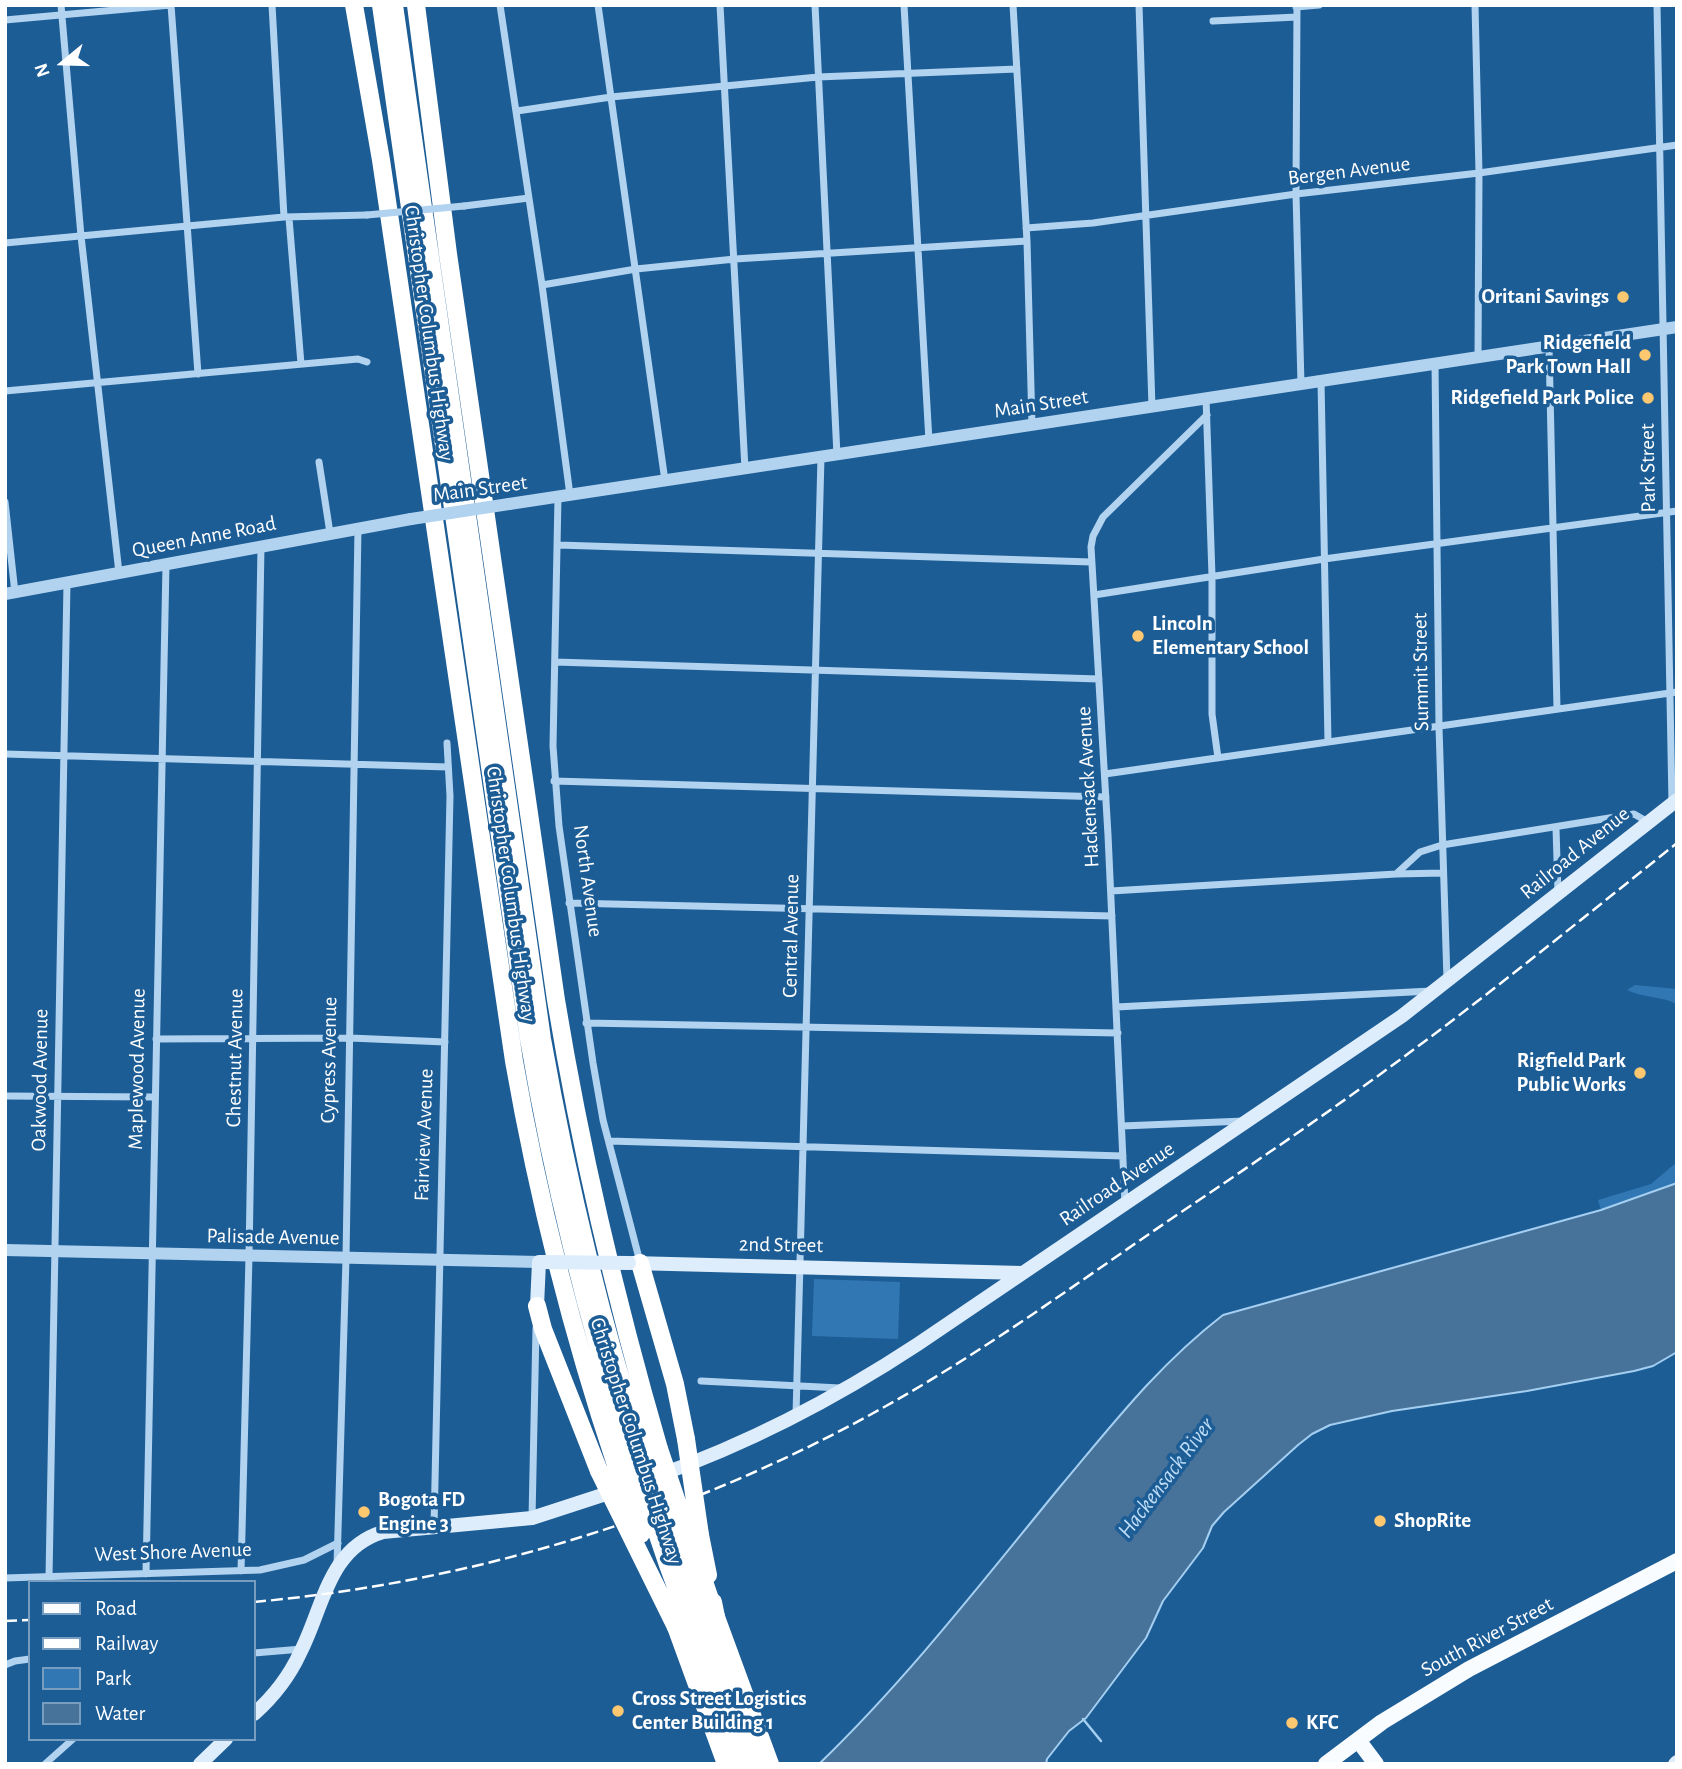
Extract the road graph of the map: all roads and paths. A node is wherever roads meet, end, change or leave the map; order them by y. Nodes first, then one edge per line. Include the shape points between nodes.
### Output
1 (61, 5) edge
2 (171, 5) edge
3 (272, 5) edge
4 (354, 5) edge
5 (381, 5) edge
6 (394, 5) edge
7 (416, 5) edge
8 (500, 5) edge
9 (598, 5) edge
10 (720, 5) edge
11 (815, 5) edge
12 (904, 5) edge
13 (1013, 5) edge
14 (1139, 5) edge
15 (1319, 5) edge
16 (1475, 5) edge
17 (1657, 5) edge
18 (1296, 6) edge
19 (62, 15) junction
20 (1297, 17) junction
21 (5, 20) edge
22 (1213, 21) dead end
23 (1017, 69) junction
24 (908, 74) junction
25 (818, 77) junction
26 (725, 86) junction
27 (611, 97) junction
28 (517, 111) junction
29 (1677, 145) edge
30 (1660, 147) junction
31 (1479, 173) junction
32 (1296, 194) junction
33 (529, 198) junction
34 (1146, 214) junction
35 (287, 218) junction
36 (186, 226) junction
37 (1026, 228) junction
38 (81, 236) junction
39 (1027, 241) junction
40 (5, 243) edge
41 (918, 247) junction
42 (827, 252) junction
43 (735, 259) junction
44 (636, 269) junction
45 (542, 285) junction
46 (1670, 328) edge
47 (1549, 346) junction
48 (1478, 357) junction
49 (367, 362) dead end
50 (1435, 363) junction
51 (301, 364) junction
52 (198, 374) junction
53 (1321, 381) junction
54 (97, 383) junction
55 (1301, 384) junction
56 (5, 391) edge
57 (1206, 398) junction
58 (1152, 407) junction
59 (1207, 415) junction
60 (1032, 425) junction
61 (929, 441) junction
62 (837, 455) junction
63 (821, 457) junction
64 (319, 462) dead end
65 (745, 469) junction
66 (665, 481) junction
67 (564, 496) junction
68 (5, 502) edge
69 (1677, 511) edge
70 (1666, 513) junction
71 (411, 519) joint
72 (358, 528) junction
73 (1553, 529) junction
74 (330, 533) junction
75 (558, 545) junction
76 (1438, 545) junction
77 (261, 546) junction
78 (817, 554) junction
79 (1324, 559) junction
80 (1091, 562) junction
81 (166, 564) junction
82 (118, 573) junction
83 (1212, 576) junction
84 (67, 583) junction
85 (10, 594) edge
86 (1094, 595) junction
87 (555, 662) junction
88 (815, 670) junction
89 (1099, 679) junction
90 (1673, 693) edge
91 (1558, 709) junction
92 (1439, 727) junction
93 (1328, 742) junction
94 (447, 743) dead end
95 (5, 754) edge
96 (65, 755) junction
97 (1218, 758) junction
98 (160, 760) junction
99 (257, 762) junction
100 (355, 764) junction
101 (448, 767) junction
102 (1105, 774) junction
103 (554, 781) junction
104 (812, 788) junction
105 (1106, 797) junction
106 (1674, 801) edge
107 (1648, 822) junction
108 (1556, 828) junction
109 (1442, 845) junction
110 (1443, 873) junction
111 (1396, 874) junction
112 (1111, 891) junction
113 (1558, 895) junction
114 (569, 903) junction
115 (809, 908) junction
116 (1112, 916) junction
117 (1447, 981) junction
118 (1435, 990) junction
119 (1116, 1007) junction
120 (586, 1023) junction
121 (806, 1027) junction
122 (1118, 1033) junction
123 (253, 1038) junction
124 (350, 1038) junction
125 (156, 1039) junction
126 (445, 1042) junction
127 (5, 1096) edge
128 (57, 1096) junction
129 (155, 1097) junction
130 (1248, 1121) junction
131 (1122, 1126) junction
132 (609, 1141) junction
133 (803, 1147) junction
134 (1123, 1156) junction
135 (1125, 1204) junction
136 (5, 1250) edge
137 (54, 1251) junction
138 (151, 1254) junction
139 (249, 1256) junction
140 (346, 1258) junction
141 (438, 1261) junction
142 (542, 1262) junction
143 (635, 1263) junction
144 (800, 1266) junction
145 (1022, 1273) junction
146 (537, 1306) junction
147 (701, 1381) dead end
148 (796, 1385) junction
149 (847, 1388) junction
150 (796, 1416) junction
151 (630, 1460) junction
152 (532, 1518) junction
153 (434, 1527) junction
154 (338, 1543) junction
155 (1677, 1561) edge
156 (337, 1565) junction
157 (241, 1571) junction
158 (146, 1574) junction
159 (49, 1577) junction
160 (5, 1578) edge
161 (716, 1617) junction
162 (302, 1649) junction
163 (256, 1653) edge
164 (28, 1659) edge
165 (5, 1665) edge
166 (256, 1712) edge
167 (1358, 1740) junction
168 (71, 1741) edge
169 (224, 1741) edge
170 (45, 1764) edge
171 (200, 1764) edge
172 (726, 1764) edge
173 (742, 1764) edge
174 (755, 1764) edge
175 (770, 1764) edge
176 (1326, 1764) edge
177 (1376, 1764) edge

1 - 19 street
2 - 19 street
2 - 36 street
3 - 35 street
4 - 151 highway, Christopher Columbus Highway via 382,160 513,1061 579,1346
5 - 151 highway, Christopher Columbus Highway via 530,1049 575,1257
6 - 151 highway, Christopher Columbus Highway via 542,1039
7 - 151 highway, Christopher Columbus Highway via 561,1029 632,1355
8 - 28 street, North Avenue
9 - 27 street
10 - 26 street
11 - 25 street
12 - 24 street
13 - 23 street
14 - 34 street
15 - 18 street
16 - 31 street
17 - 30 street, Park Street
18 - 20 street
19 - 21 street
19 - 38 street
20 - 22 street
20 - 32 street
23 - 24 street
23 - 37 street
24 - 25 street
24 - 41 street
25 - 26 street
25 - 42 street
26 - 27 street
26 - 43 street
27 - 28 street
27 - 44 street
28 - 33 street, North Avenue
29 - 30 street, Bergen Avenue
30 - 31 street, Bergen Avenue
30 - 46 street, Park Street
31 - 32 street, Bergen Avenue
31 - 48 street
32 - 34 street, Bergen Avenue
32 - 55 street
33 - 35 street, bridge via 367,215
33 - 45 street, North Avenue
34 - 37 street, Bergen Avenue
34 - 58 street
35 - 36 street
35 - 51 street
36 - 38 street
36 - 52 street
37 - 39 street
38 - 40 street
38 - 54 street
39 - 41 street
39 - 60 street
41 - 42 street
41 - 61 street
42 - 43 street
42 - 62 street
43 - 44 street
43 - 65 street
44 - 45 street
44 - 66 street
45 - 67 street, North Avenue
46 - 47 street, Main Street
46 - 70 street, Park Street
47 - 48 street, Main Street
47 - 73 street
48 - 50 street, Main Street
49 - 51 street
50 - 53 street, Main Street
50 - 76 street, Summit Street
51 - 52 street
52 - 54 street
53 - 55 street, Main Street
53 - 79 street
54 - 56 street
54 - 82 street
55 - 57 street, Main Street
57 - 58 street, Main Street
57 - 59 street
58 - 60 street, Main Street
59 - 80 street, Hackensack Avenue via 1103,517 1093,537
59 - 83 street
60 - 61 street, Main Street
61 - 62 street, Main Street
62 - 63 street, Main Street
63 - 65 street, Main Street
63 - 78 street, Central Avenue
64 - 74 street
65 - 66 street, Main Street
66 - 67 street, Main Street
67 - 71 street, Main Street, bridge
67 - 75 street, North Avenue
68 - 85 street
69 - 70 street
70 - 73 street
70 - 90 street, Park Street
71 - 72 street, Queen Anne Road
72 - 74 street, Queen Anne Road
72 - 100 street, Cypress Avenue
73 - 76 street
73 - 91 street
74 - 77 street, Queen Anne Road
75 - 78 street
75 - 87 street, North Avenue
76 - 79 street
76 - 92 street, Summit Street
77 - 81 street, Queen Anne Road
77 - 99 street, Chestnut Avenue
78 - 80 street
78 - 88 street, Central Avenue
79 - 83 street
79 - 93 street
80 - 86 street, Hackensack Avenue
81 - 82 street, Queen Anne Road
81 - 98 street, Maplewood Avenue
82 - 84 street, Queen Anne Road
83 - 86 street
83 - 97 street via 1212,715
84 - 85 street, Queen Anne Road
84 - 96 street, Oakwood Avenue
86 - 89 street, Hackensack Avenue
87 - 88 street
87 - 103 street, North Avenue
88 - 89 street
88 - 104 street, Central Avenue
89 - 102 street, Hackensack Avenue
90 - 91 street
90 - 106 street, Park Street
91 - 92 street
92 - 93 street
92 - 109 street, Summit Street
93 - 97 street
94 - 101 street, Fairview Avenue
95 - 96 street
96 - 98 street
96 - 128 street, Oakwood Avenue
97 - 102 street
98 - 99 street
98 - 125 street, Maplewood Avenue
99 - 100 street
99 - 123 street, Chestnut Avenue
100 - 101 street
100 - 124 street, Cypress Avenue
101 - 126 street, Fairview Avenue
102 - 105 street, Hackensack Avenue
103 - 104 street
103 - 114 street, North Avenue
104 - 105 street
104 - 115 street, Central Avenue
105 - 112 street, Hackensack Avenue
106 - 107 main road, Railroad Avenue
107 - 108 street via 1634,814
107 - 113 main road, Railroad Avenue
108 - 109 street
108 - 113 street
109 - 110 street, Summit Street
109 - 111 street via 1420,852
110 - 111 street
110 - 117 street, Summit Street
111 - 112 street
112 - 116 street, Hackensack Avenue
113 - 117 main road, Railroad Avenue
114 - 115 street
114 - 120 street, North Avenue
115 - 116 street
115 - 121 street, Central Avenue
116 - 119 street, Hackensack Avenue
117 - 118 main road, Railroad Avenue
118 - 119 street
118 - 130 main road, Railroad Avenue
119 - 122 street, Hackensack Avenue
120 - 121 street
120 - 132 street, North Avenue
121 - 122 street
121 - 133 street, Central Avenue
122 - 131 street, Hackensack Avenue
123 - 124 street
123 - 125 street
123 - 139 street, Chestnut Avenue
124 - 126 street
124 - 140 street, Cypress Avenue
125 - 129 street, Maplewood Avenue
126 - 141 street, Fairview Avenue
127 - 128 street
128 - 129 street
128 - 137 street, Oakwood Avenue
129 - 138 street, Maplewood Avenue
130 - 131 street
130 - 135 main road, Railroad Avenue
131 - 134 street, Hackensack Avenue
132 - 133 street
132 - 143 street, North Avenue
133 - 134 street
133 - 144 street, Central Avenue
134 - 135 street, Hackensack Avenue
135 - 145 main road, Railroad Avenue
136 - 137 street, Palisade Avenue
137 - 138 street, Palisade Avenue
137 - 159 street, Oakwood Avenue
138 - 139 street, Palisade Avenue
138 - 158 street, Maplewood Avenue
139 - 140 street, Palisade Avenue
139 - 157 street, Chestnut Avenue
140 - 141 street, Palisade Avenue
140 - 154 street, Cypress Avenue
141 - 142 street, Palisade Avenue
141 - 153 street, Fairview Avenue
142 - 143 main road, 2nd Street, bridge
142 - 146 main road
143 - 144 main road, 2nd Street
143 - 161 highway, bridge via 676,1384
144 - 145 main road, 2nd Street
144 - 148 street, Central Avenue
145 - 149 main road, Railroad Avenue
146 - 151 highway via 543,1329
146 - 152 street
147 - 148 street
148 - 149 street
148 - 150 street, Central Avenue
149 - 150 main road, Railroad Avenue
150 - 152 main road, Railroad Avenue via 709,1458
151 - 161 highway, Christopher Columbus Highway, bridge
151 - 172 highway, Christopher Columbus Highway, bridge via 676,1628
151 - 173 highway, Christopher Columbus Highway, bridge
151 - 174 highway, Christopher Columbus Highway, bridge via 684,1573
152 - 153 main road
153 - 156 main road via 376,1534 352,1548
154 - 156 street, Cypress Avenue
154 - 157 street, West Shore Avenue via 286,1566
155 - 167 main road, South River Street via 1469,1669
156 - 162 main road, Cypress Avenue
157 - 158 street, West Shore Avenue
158 - 159 street, West Shore Avenue
159 - 160 street, West Shore Avenue
161 - 175 highway, Christopher Columbus Highway
162 - 163 street
162 - 166 main road, Cypress Avenue via 281,1684
164 - 165 street
167 - 176 main road, South River Street
167 - 177 main road
168 - 170 street
169 - 171 main road

